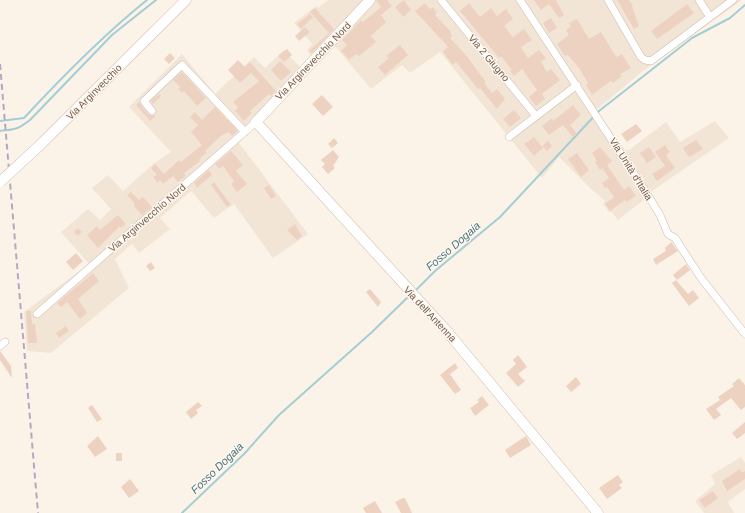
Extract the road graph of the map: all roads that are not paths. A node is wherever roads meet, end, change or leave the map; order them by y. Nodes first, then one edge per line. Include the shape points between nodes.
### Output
1 (186, 0) edge
2 (370, 0) edge
3 (441, 0) edge
4 (520, 0) edge
5 (608, 0) edge
6 (699, 0) edge
7 (733, 0) edge
8 (710, 17) junction
9 (577, 85) junction
10 (152, 111) dead end
11 (536, 116) junction
12 (256, 122) junction
13 (245, 132) junction
14 (509, 137) dead end
15 (0, 182) edge
16 (37, 314) dead end
17 (745, 334) edge
18 (598, 513) edge

1 - 15 street, Via Arginvecchio, bridge
2 - 12 street, Via Arginevecchio Nord
3 - 11 street, Via 2 Giugno
4 - 9 street, Via Unità d'Italia
5 - 8 street via 645,60 651,61
6 - 8 street
7 - 8 street
9 - 11 street
9 - 17 street, Via Unità d'Italia via 646,192 668,234 675,238 701,278
10 - 13 street via 144,101 182,65
11 - 14 street
12 - 13 street, Via Arginvecchio Nord
12 - 18 street, Via dell'Antenna via 445,329
13 - 16 street, Via Arginvecchio Nord

